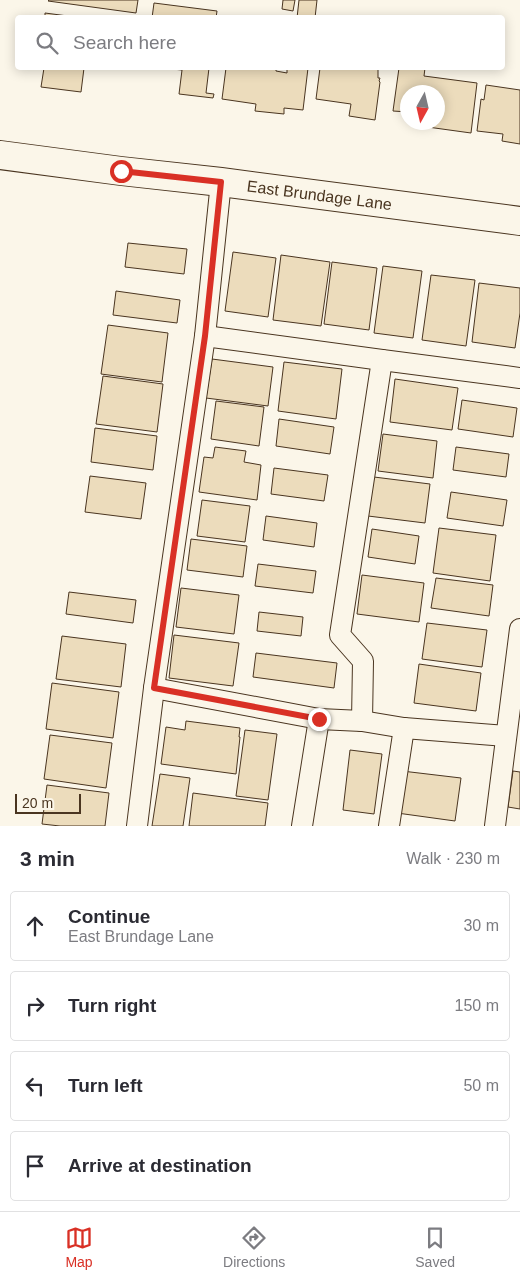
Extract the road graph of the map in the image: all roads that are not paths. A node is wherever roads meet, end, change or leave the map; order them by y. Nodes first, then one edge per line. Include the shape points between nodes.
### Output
1 (0, 155) edge
2 (221, 182) junction
3 (520, 221) edge
4 (205, 336) junction
5 (382, 360) junction
6 (520, 378) edge
7 (520, 629) edge
8 (154, 688) junction
9 (319, 719) junction
10 (362, 721) junction
11 (404, 728) junction
12 (506, 736) junction
13 (137, 826) edge
14 (302, 826) edge
15 (389, 826) edge
16 (495, 826) edge

1 - 2 main road, East Brundage Lane
2 - 3 main road, East Brundage Lane
2 - 4 street
4 - 5 street
4 - 8 street
5 - 6 street
5 - 10 street via 340,635 363,661
7 - 12 street
8 - 9 street
8 - 13 street
9 - 10 street
9 - 14 street
10 - 11 street
11 - 12 street
11 - 15 street
12 - 16 street

